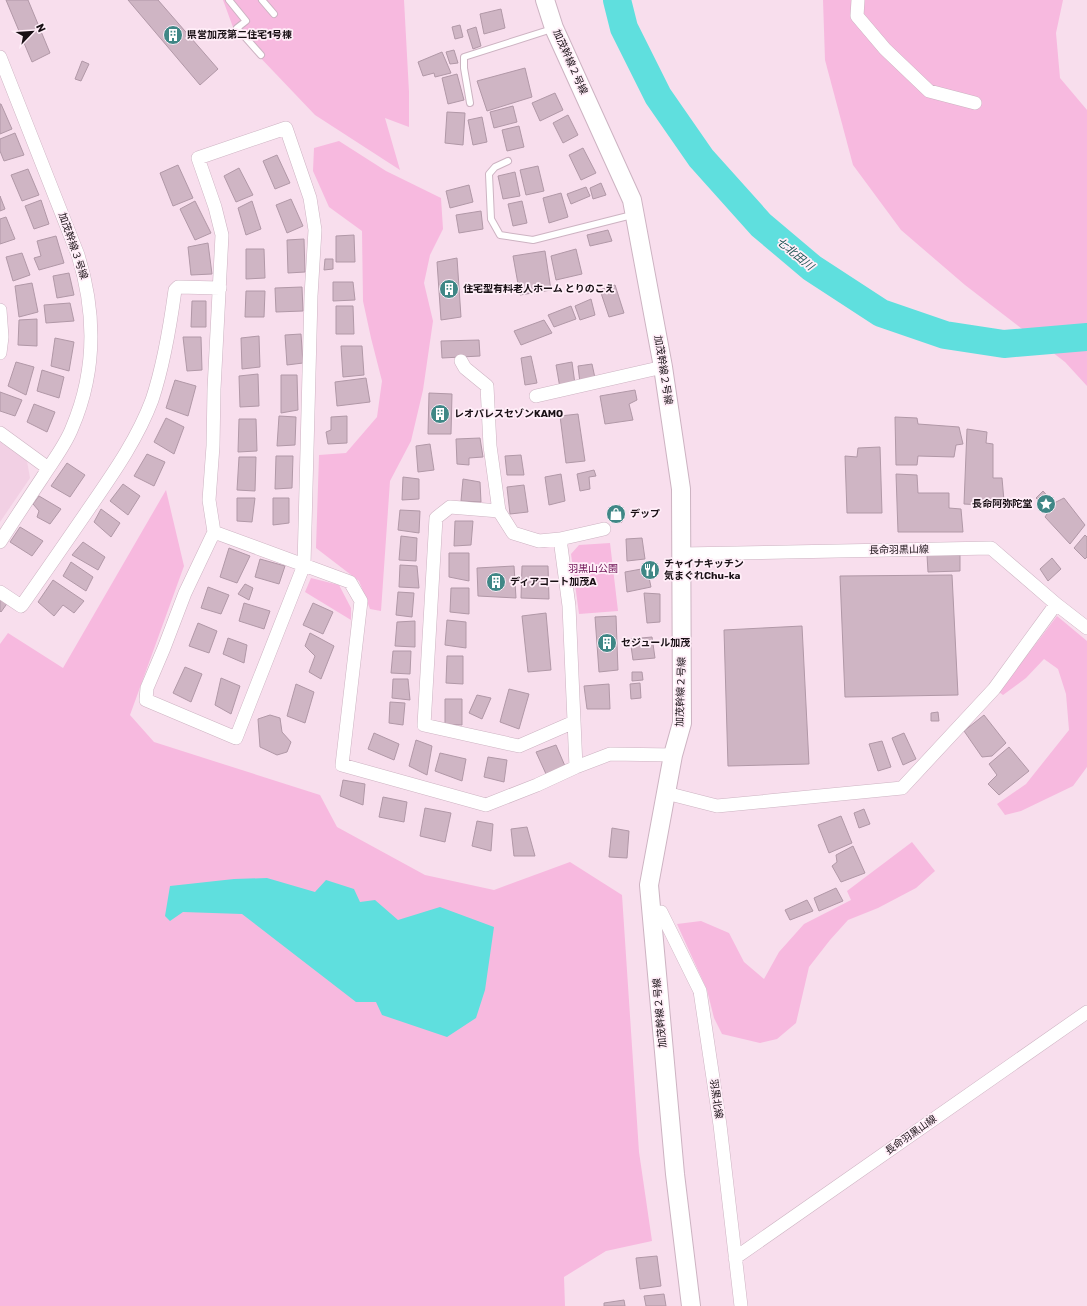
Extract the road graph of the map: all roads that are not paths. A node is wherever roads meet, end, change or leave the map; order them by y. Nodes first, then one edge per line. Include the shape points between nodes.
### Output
1 (230, 0) edge
2 (262, 0) edge
3 (545, 0) edge
4 (858, 0) edge
5 (274, 14) dead end
6 (554, 28) junction
7 (261, 55) dead end
8 (0, 57) edge
9 (470, 103) dead end
10 (976, 103) dead end
11 (508, 161) dead end
12 (635, 214) junction
13 (220, 288) junction
14 (0, 310) edge
15 (0, 353) edge
16 (461, 361) dead end
17 (663, 367) junction
18 (536, 396) dead end
19 (0, 433) edge
20 (48, 468) junction
21 (499, 511) junction
22 (604, 529) dead end
23 (214, 532) junction
24 (560, 539) junction
25 (0, 542) edge
26 (682, 554) junction
27 (304, 565) junction
28 (0, 592) edge
29 (1056, 604) junction
30 (1087, 628) edge
31 (574, 722) junction
32 (673, 755) junction
33 (576, 767) junction
34 (666, 793) junction
35 (651, 914) junction
36 (1087, 1012) edge
37 (735, 1258) junction
38 (691, 1306) edge
39 (741, 1306) edge

1 - 7 lane via 246,20 237,28
2 - 5 lane
3 - 6 street, 加茂幹線２号線
4 - 10 street via 857,16 885,49 929,91
6 - 9 lane via 464,57
6 - 12 street, 加茂幹線２号線 via 632,200
8 - 20 street, 加茂幹線３号線 via 78,255 84,274 91,321 91,352 84,393 72,429
11 - 12 lane via 495,167 489,174 491,219 500,235 533,240
12 - 17 street, 加茂幹線２号線
13 - 23 street via 209,500
13 - 27 street via 222,234 198,158 286,128 310,198 315,230
13 - 28 street via 178,287 175,290 161,370 143,422 120,463 22,605
14 - 15 street
16 - 21 street via 465,368 487,386 490,446
17 - 18 street
17 - 26 street, 加茂幹線２号線 via 681,489
19 - 20 street
20 - 25 street, 加茂幹線３号線
21 - 24 street via 513,533 539,541
21 - 31 street via 450,508 436,518 424,725 519,746
22 - 24 street
23 - 27 street
23 - 27 street via 185,593 147,688 146,700 236,738
24 - 31 street via 569,606
26 - 29 street, 長命羽黒山線 via 991,548
26 - 32 street, 加茂幹線２号線 via 682,723
27 - 33 street via 350,582 361,601 342,765 486,805
29 - 30 street, 長命羽黒山線
29 - 34 street via 994,689 902,788 716,806
31 - 33 street
32 - 33 street via 610,754
32 - 34 street, 加茂幹線２号線
34 - 35 street, 加茂幹線２号線 via 649,885
35 - 37 street, 羽黒北線 via 661,912 700,991 720,1125
35 - 38 street, 加茂幹線２号線 via 674,1166
36 - 37 street, 長命羽黒山線
37 - 39 street, 羽黒北線

